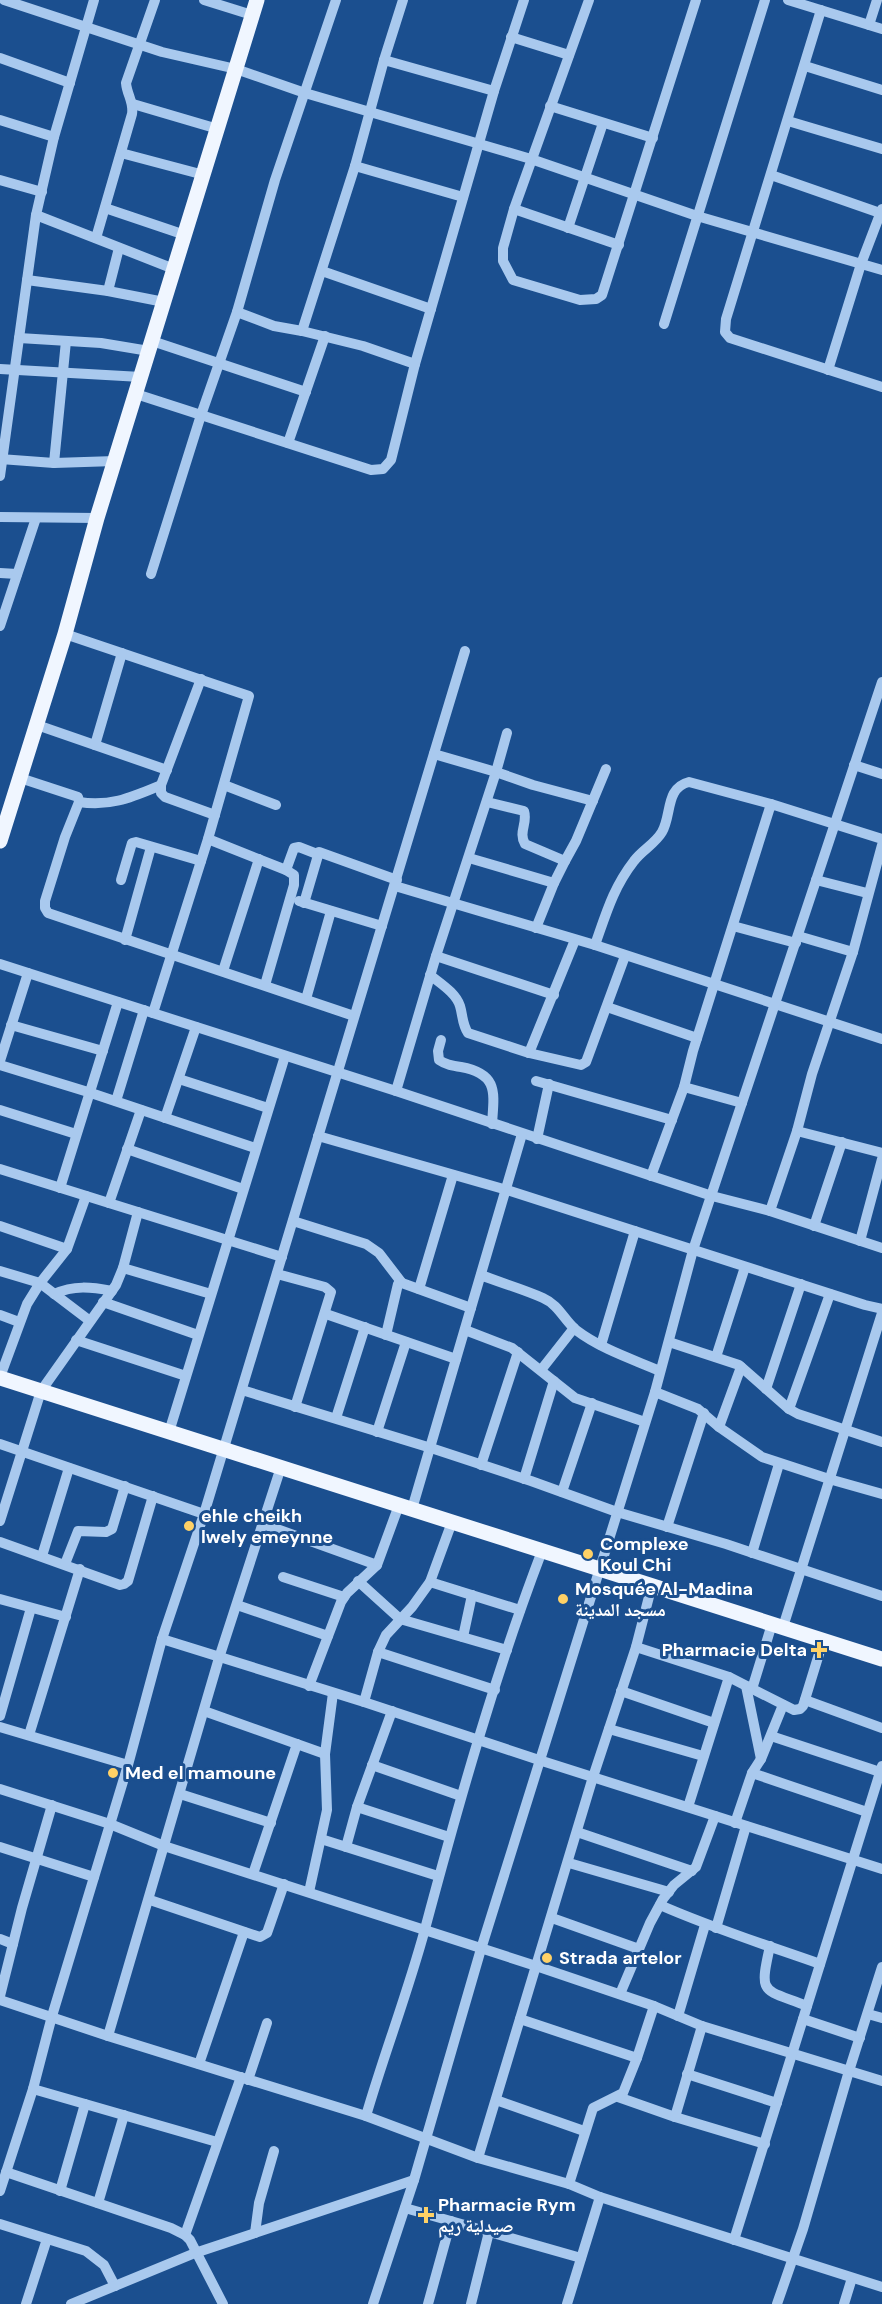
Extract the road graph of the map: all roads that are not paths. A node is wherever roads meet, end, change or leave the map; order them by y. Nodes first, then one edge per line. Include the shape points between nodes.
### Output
1 (4, 0) edge
2 (94, 0) edge
3 (155, 0) edge
4 (204, 0) edge
5 (257, 0) edge
6 (336, 0) edge
7 (403, 0) edge
8 (524, 0) edge
9 (588, 0) edge
10 (696, 0) edge
11 (765, 0) edge
12 (788, 0) edge
13 (877, 0) edge
14 (821, 10) junction
15 (252, 15) junction
16 (869, 25) junction
17 (87, 26) junction
18 (882, 29) edge
19 (511, 37) junction
20 (140, 44) junction
21 (569, 55) junction
22 (0, 58) edge
23 (384, 60) junction
24 (805, 66) junction
25 (236, 69) junction
26 (70, 83) junction
27 (882, 90) edge
28 (494, 91) junction
29 (305, 93) junction
30 (133, 104) junction
31 (550, 106) junction
32 (370, 112) junction
33 (0, 120) edge
34 (788, 121) junction
35 (603, 123) junction
36 (218, 129) junction
37 (54, 137) junction
38 (653, 138) junction
39 (479, 143) junction
40 (882, 149) edge
41 (121, 153) junction
42 (531, 159) junction
43 (355, 166) junction
44 (204, 175) junction
45 (771, 175) junction
46 (585, 178) junction
47 (0, 180) edge
48 (42, 192) junction
49 (635, 195) junction
50 (463, 197) junction
51 (105, 208) junction
52 (514, 209) junction
53 (881, 211) edge
54 (36, 215) junction
55 (697, 216) junction
56 (568, 228) junction
57 (752, 232) junction
58 (185, 235) junction
59 (96, 238) junction
60 (619, 245) junction
61 (119, 248) junction
62 (861, 264) junction
63 (174, 269) junction
64 (882, 270) edge
65 (322, 271) junction
66 (27, 280) junction
67 (108, 291) junction
68 (164, 302) junction
69 (431, 309) junction
70 (237, 312) junction
71 (664, 324) dead end
72 (303, 330) junction
73 (325, 336) junction
74 (19, 338) junction
75 (66, 341) junction
76 (151, 346) junction
77 (415, 363) junction
78 (219, 364) junction
79 (0, 369) edge
80 (14, 370) junction
81 (828, 370) junction
82 (64, 372) junction
83 (141, 376) junction
84 (882, 387) edge
85 (306, 392) junction
86 (136, 394) junction
87 (201, 415) junction
88 (288, 443) junction
89 (1, 459) edge
90 (115, 461) junction
91 (54, 463) junction
92 (0, 476) edge
93 (0, 517) edge
94 (36, 518) junction
95 (97, 518) junction
96 (0, 573) edge
97 (17, 574) junction
98 (151, 574) dead end
99 (0, 626) edge
100 (65, 634) junction
101 (465, 651) dead end
102 (122, 653) junction
103 (201, 679) junction
104 (882, 682) edge
105 (37, 725) junction
106 (507, 733) dead end
107 (95, 745) junction
108 (434, 754) junction
109 (854, 765) junction
110 (606, 769) dead end
111 (167, 770) junction
112 (496, 772) junction
113 (882, 774) edge
114 (20, 778) junction
115 (161, 785) junction
116 (224, 785) junction
117 (593, 801) junction
118 (79, 802) junction
119 (487, 802) junction
120 (771, 804) junction
121 (276, 805) dead end
122 (215, 815) junction
123 (834, 824) junction
124 (208, 839) junction
125 (882, 839) edge
126 (0, 841) edge
127 (882, 845) edge
128 (151, 847) junction
129 (317, 855) junction
130 (469, 858) junction
131 (259, 859) junction
132 (201, 861) junction
133 (565, 861) junction
134 (286, 870) junction
135 (121, 880) dead end
136 (816, 880) junction
137 (396, 883) junction
138 (554, 883) junction
139 (867, 893) junction
140 (290, 898) junction
141 (304, 903) junction
142 (454, 903) junction
143 (331, 911) junction
144 (382, 926) junction
145 (733, 926) junction
146 (536, 928) junction
147 (125, 940) junction
148 (575, 940) junction
149 (797, 940) junction
150 (595, 945) junction
151 (853, 952) junction
152 (171, 956) junction
153 (436, 956) junction
154 (625, 956) junction
155 (0, 964) edge
156 (223, 971) junction
157 (28, 973) junction
158 (430, 975) junction
159 (715, 983) junction
160 (264, 985) junction
161 (554, 995) junction
162 (306, 999) junction
163 (118, 1002) junction
164 (776, 1004) junction
165 (607, 1007) junction
166 (148, 1012) junction
167 (354, 1016) junction
168 (830, 1022) junction
169 (11, 1025) junction
170 (196, 1027) junction
171 (697, 1038) junction
172 (882, 1039) edge
173 (441, 1040) dead end
174 (103, 1051) junction
175 (529, 1053) junction
176 (285, 1056) junction
177 (0, 1063) edge
178 (338, 1072) junction
179 (179, 1079) junction
180 (536, 1081) dead end
181 (549, 1084) junction
182 (684, 1087) junction
183 (396, 1091) junction
184 (88, 1092) junction
185 (116, 1101) junction
186 (742, 1103) junction
187 (268, 1108) junction
188 (0, 1110) edge
189 (141, 1110) junction
190 (165, 1118) junction
191 (672, 1120) junction
192 (492, 1124) junction
193 (797, 1131) junction
194 (76, 1134) junction
195 (522, 1134) junction
196 (318, 1136) junction
197 (537, 1139) junction
198 (842, 1142) junction
199 (255, 1148) junction
200 (127, 1149) junction
201 (882, 1153) edge
202 (882, 1159) edge
203 (0, 1169) edge
204 (453, 1174) junction
205 (651, 1176) junction
206 (60, 1188) junction
207 (243, 1189) junction
208 (507, 1190) junction
209 (86, 1196) junction
210 (712, 1196) junction
211 (109, 1203) junction
212 (770, 1211) junction
213 (138, 1212) junction
214 (292, 1221) junction
215 (0, 1226) edge
216 (814, 1226) junction
217 (635, 1231) junction
218 (227, 1240) junction
219 (860, 1241) junction
220 (882, 1248) edge
221 (67, 1250) junction
222 (693, 1250) junction
223 (282, 1257) junction
224 (746, 1267) junction
225 (123, 1268) junction
226 (0, 1271) edge
227 (277, 1274) junction
228 (481, 1275) junction
229 (40, 1283) junction
230 (402, 1283) junction
231 (801, 1284) junction
232 (419, 1289) junction
233 (112, 1290) junction
234 (54, 1294) junction
235 (211, 1294) junction
236 (830, 1294) junction
237 (103, 1302) junction
238 (471, 1308) junction
239 (882, 1311) edge
240 (326, 1314) junction
241 (0, 1316) edge
242 (90, 1321) junction
243 (19, 1322) junction
244 (365, 1327) junction
245 (574, 1328) junction
246 (465, 1330) junction
247 (198, 1335) junction
248 (386, 1335) junction
249 (76, 1340) junction
250 (669, 1341) junction
251 (406, 1342) junction
252 (601, 1345) junction
253 (518, 1352) junction
254 (716, 1357) junction
255 (456, 1359) junction
256 (741, 1367) junction
257 (541, 1370) junction
258 (660, 1371) junction
259 (186, 1376) junction
260 (0, 1377) edge
261 (554, 1381) junction
262 (766, 1389) junction
263 (242, 1390) junction
264 (41, 1391) junction
265 (655, 1392) junction
266 (592, 1403) junction
267 (295, 1407) junction
268 (789, 1409) junction
269 (704, 1413) junction
270 (336, 1418) junction
271 (645, 1422) junction
272 (719, 1427) junction
273 (845, 1428) junction
274 (169, 1432) junction
275 (377, 1432) junction
276 (882, 1442) edge
277 (0, 1444) edge
278 (431, 1448) junction
279 (224, 1449) junction
280 (22, 1451) junction
281 (778, 1464) junction
282 (481, 1465) junction
283 (281, 1467) junction
284 (69, 1468) junction
285 (524, 1479) junction
286 (829, 1479) junction
287 (125, 1486) junction
288 (561, 1492) junction
289 (882, 1494) edge
290 (153, 1496) junction
291 (406, 1507) junction
292 (617, 1512) junction
293 (204, 1514) junction
294 (0, 1521) edge
295 (452, 1522) junction
296 (263, 1524) junction
297 (667, 1527) junction
298 (0, 1542) edge
299 (542, 1551) junction
300 (752, 1553) junction
301 (42, 1556) junction
302 (65, 1564) junction
303 (377, 1565) junction
304 (80, 1569) junction
305 (599, 1569) junction
306 (800, 1569) junction
307 (283, 1577) dead end
308 (358, 1581) junction
309 (430, 1582) junction
310 (652, 1585) junction
311 (472, 1595) junction
312 (882, 1596) edge
313 (344, 1597) junction
314 (0, 1599) edge
315 (237, 1605) junction
316 (31, 1608) junction
317 (520, 1610) junction
318 (66, 1617) junction
319 (400, 1619) junction
320 (778, 1625) junction
321 (328, 1636) junction
322 (463, 1637) junction
323 (162, 1639) junction
324 (823, 1641) junction
325 (636, 1647) junction
326 (507, 1650) junction
327 (378, 1652) junction
328 (219, 1658) junction
329 (882, 1659) edge
330 (729, 1677) junction
331 (309, 1686) junction
332 (749, 1687) junction
333 (495, 1690) junction
334 (621, 1691) junction
335 (333, 1692) junction
336 (805, 1701) junction
337 (364, 1702) junction
338 (783, 1705) junction
339 (204, 1711) junction
340 (392, 1711) junction
341 (0, 1716) edge
342 (714, 1723) junction
343 (0, 1727) edge
344 (882, 1728) edge
345 (609, 1729) junction
346 (29, 1735) junction
347 (771, 1736) junction
348 (478, 1738) junction
349 (297, 1744) junction
350 (325, 1754) junction
351 (703, 1756) junction
352 (761, 1759) junction
353 (539, 1760) junction
354 (128, 1765) junction
355 (372, 1765) junction
356 (881, 1769) edge
357 (752, 1773) junction
358 (593, 1777) junction
359 (0, 1789) edge
360 (180, 1794) junction
361 (461, 1796) junction
362 (52, 1805) junction
363 (357, 1807) junction
364 (688, 1807) junction
365 (867, 1812) junction
366 (715, 1816) junction
367 (271, 1823) junction
368 (110, 1824) junction
369 (741, 1824) junction
370 (577, 1832) junction
371 (449, 1837) junction
372 (321, 1839) junction
373 (164, 1846) junction
374 (346, 1846) junction
375 (0, 1847) edge
376 (38, 1858) junction
377 (852, 1859) junction
378 (569, 1863) junction
379 (882, 1869) edge
380 (692, 1871) junction
381 (253, 1874) junction
382 (438, 1876) junction
383 (94, 1877) junction
384 (284, 1884) junction
385 (309, 1892) junction
386 (669, 1892) junction
387 (150, 1900) junction
388 (660, 1905) junction
389 (552, 1918) junction
390 (710, 1927) junction
391 (424, 1930) junction
392 (244, 1932) junction
393 (0, 1939) edge
394 (13, 1944) junction
395 (770, 1946) junction
396 (481, 1949) junction
397 (639, 1949) junction
398 (820, 1964) junction
399 (536, 1966) junction
400 (882, 1967) edge
401 (620, 1994) junction
402 (0, 1998) edge
403 (654, 2006) junction
404 (807, 2006) junction
405 (868, 2014) junction
406 (52, 2016) junction
407 (678, 2016) junction
408 (882, 2018) edge
409 (520, 2019) junction
410 (802, 2019) junction
411 (267, 2023) dead end
412 (702, 2026) junction
413 (108, 2036) junction
414 (860, 2038) junction
415 (792, 2053) junction
416 (637, 2058) junction
417 (199, 2064) junction
418 (849, 2072) junction
419 (687, 2073) junction
420 (245, 2079) junction
421 (882, 2081) edge
422 (33, 2089) junction
423 (618, 2097) junction
424 (496, 2100) junction
425 (777, 2103) junction
426 (85, 2104) junction
427 (124, 2115) junction
428 (366, 2116) junction
429 (675, 2117) junction
430 (584, 2131) junction
431 (426, 2138) junction
432 (217, 2142) junction
433 (765, 2144) junction
434 (274, 2151) dead end
435 (478, 2158) junction
436 (6, 2172) junction
437 (414, 2180) junction
438 (569, 2184) junction
439 (0, 2191) edge
440 (60, 2191) junction
441 (600, 2197) junction
442 (98, 2203) junction
443 (405, 2208) junction
444 (451, 2221) junction
445 (0, 2224) edge
446 (489, 2232) junction
447 (255, 2233) junction
448 (185, 2235) junction
449 (47, 2239) junction
450 (734, 2240) junction
451 (195, 2253) junction
452 (581, 2258) junction
453 (793, 2259) junction
454 (852, 2278) junction
455 (115, 2286) junction
456 (882, 2287) edge
457 (219, 2303) edge
458 (26, 2304) edge
459 (71, 2304) edge
460 (373, 2304) edge
461 (428, 2304) edge
462 (471, 2304) edge
463 (567, 2304) edge
464 (777, 2304) edge
465 (844, 2304) edge

1 - 17 street
2 - 17 street
3 - 20 street
4 - 15 street
5 - 15 main road
6 - 29 street
7 - 23 street
8 - 19 street
9 - 21 street
10 - 38 street
11 - 55 street
12 - 14 street
13 - 16 street
14 - 16 street
14 - 24 street
15 - 25 main road
16 - 18 street
17 - 20 street
17 - 26 street
19 - 21 street
19 - 28 street
20 - 25 street
20 - 30 street via 126,83
21 - 31 street
22 - 26 street
23 - 28 street
23 - 32 street
24 - 27 street
24 - 34 street
25 - 29 street
25 - 36 main road
26 - 37 street
28 - 39 street
29 - 32 street
29 - 70 street
30 - 36 street
30 - 41 street
31 - 35 street
31 - 42 street
32 - 39 street
32 - 43 street
33 - 37 street
34 - 40 street
34 - 45 street
35 - 38 street
35 - 46 street
36 - 44 main road
37 - 48 street
38 - 49 street
39 - 42 street
39 - 50 street
41 - 44 street
41 - 51 street
42 - 46 street
42 - 52 street
43 - 50 street
43 - 65 street
44 - 58 main road
45 - 53 street
45 - 57 street
46 - 49 street
46 - 56 street
47 - 48 street
48 - 54 street
49 - 55 street
49 - 60 street
50 - 69 street
51 - 58 street
51 - 59 street
52 - 56 street
52 - 60 street via 503,248 513,280 580,300 596,299 602,295
53 - 62 street
54 - 59 street
54 - 66 street
55 - 57 street
55 - 71 street
56 - 60 street
57 - 62 street
57 - 81 street via 725,332 730,338
58 - 63 main road
59 - 61 street
61 - 63 street
61 - 67 street
62 - 64 street
62 - 81 street
63 - 68 main road
65 - 69 street
65 - 72 street
66 - 67 street
66 - 74 street
67 - 68 street
68 - 76 main road
69 - 77 street
70 - 72 street via 274,326
70 - 78 street
72 - 73 street
73 - 77 street
73 - 85 street
74 - 75 street
74 - 80 street
75 - 76 street
75 - 82 street
76 - 78 street
76 - 83 main road
77 - 88 street via 391,460 383,469 371,470
78 - 85 street
78 - 87 street
79 - 80 street
80 - 82 street
80 - 89 street
81 - 84 street
82 - 83 street
82 - 91 street
83 - 86 main road
85 - 88 street
86 - 87 street
86 - 90 main road
87 - 88 street
87 - 98 street
89 - 91 street
89 - 92 street
90 - 91 street
90 - 95 main road
93 - 94 street
94 - 95 street
94 - 97 street
95 - 100 main road
96 - 97 street
97 - 99 street
100 - 102 street
100 - 105 main road
101 - 108 street
102 - 103 street
102 - 107 street
103 - 111 street
103 - 116 street via 249,696
104 - 109 street
105 - 107 street
105 - 114 main road
106 - 112 street
107 - 111 street
108 - 112 street
108 - 137 street
109 - 113 street
109 - 123 street
110 - 117 street
111 - 115 street
112 - 117 street
112 - 119 street
114 - 118 street via 75,795
114 - 126 main road
115 - 118 street via 111,803
115 - 122 street via 165,797
116 - 121 street
116 - 122 street
117 - 133 street
118 - 147 street via 45,908 48,914
119 - 130 street
119 - 133 street via 524,811 521,834 525,844
120 - 123 street
120 - 145 street
120 - 150 street via 682,783 672,795 657,840 639,855 616,886
122 - 124 street
123 - 125 street
123 - 136 street
124 - 131 street
124 - 132 street
127 - 139 street
128 - 132 street
128 - 135 street via 132,843
128 - 147 street
129 - 134 street via 294,848
129 - 137 street via 322,852
129 - 141 street
130 - 138 street
130 - 142 street
131 - 134 street
131 - 156 street
132 - 152 street
133 - 138 street
134 - 140 street via 294,875
136 - 139 street
136 - 149 street
137 - 142 street
137 - 144 street
138 - 146 street
139 - 151 street
140 - 141 street
140 - 160 street
141 - 143 street
142 - 146 street
142 - 153 street
143 - 144 street
143 - 162 street
144 - 167 street
145 - 149 street
145 - 159 street
146 - 148 street
147 - 152 street
148 - 150 street
148 - 161 street
149 - 151 street
149 - 164 street
150 - 154 street
151 - 168 street
152 - 156 street
152 - 166 street
153 - 158 street
153 - 161 street
154 - 159 street
154 - 165 street
155 - 157 street
156 - 160 street
157 - 163 street
157 - 169 street
158 - 175 street via 459,1004 468,1033
158 - 183 street
159 - 164 street
159 - 171 street
160 - 162 street
161 - 175 street
162 - 167 street
163 - 166 street
163 - 174 street
164 - 168 street
164 - 186 street
165 - 171 street
165 - 175 street via 586,1062 581,1065
166 - 170 street
166 - 185 street
167 - 178 street
168 - 172 street
168 - 193 street
169 - 174 street
169 - 177 street
170 - 176 street
170 - 179 street
171 - 182 street
173 - 192 street via 439,1060 475,1069 494,1091
174 - 184 street
176 - 178 street
176 - 187 street
177 - 184 street
178 - 183 street
178 - 196 street
179 - 187 street
179 - 190 street
180 - 181 street
181 - 191 street
181 - 197 street
182 - 186 street
182 - 191 street
183 - 192 street
184 - 185 street
184 - 194 street
185 - 189 street
186 - 210 street
187 - 199 street
188 - 194 street
189 - 190 street
189 - 200 street
190 - 199 street
191 - 205 street
192 - 195 street
193 - 198 street
193 - 212 street
194 - 206 street
195 - 197 street
195 - 208 street
196 - 204 street
196 - 214 street
197 - 205 street
198 - 201 street
198 - 216 street
199 - 207 street
200 - 207 street
200 - 211 street
202 - 219 street
203 - 206 street
204 - 208 street
204 - 232 street
205 - 210 street
206 - 209 street
207 - 218 street
208 - 217 street
208 - 228 street
209 - 211 street
209 - 221 street
210 - 212 street
210 - 222 street
211 - 213 street
212 - 216 street
213 - 218 street
213 - 225 street
214 - 223 street
214 - 230 street via 366,1244 379,1253
215 - 221 street
216 - 219 street
217 - 222 street
217 - 252 street
218 - 223 street
218 - 235 street
219 - 220 street
221 - 229 street
222 - 224 street
222 - 250 street
223 - 227 street
224 - 231 street
224 - 254 street
225 - 233 street
225 - 235 street
226 - 229 street
227 - 240 street via 330,1289
227 - 263 street
228 - 238 street
228 - 245 street via 544,1298
229 - 234 street
229 - 243 street
230 - 232 street
230 - 248 street via 396,1287
231 - 236 street
231 - 262 street
232 - 238 street
233 - 234 street via 67,1288
233 - 237 street
234 - 242 street
235 - 247 street
236 - 239 street
236 - 268 street
237 - 242 street
237 - 247 street
238 - 246 street
239 - 273 street
240 - 244 street
240 - 267 street
241 - 243 street
242 - 249 street
243 - 260 street
244 - 248 street
244 - 270 street
245 - 252 street
245 - 257 street
246 - 253 street
246 - 255 street
247 - 259 street
248 - 251 street
249 - 259 street
249 - 264 street
250 - 254 street
250 - 258 street
251 - 255 street
251 - 275 street
252 - 258 street
253 - 257 street
253 - 282 street
254 - 256 street
255 - 278 street
256 - 262 street
256 - 272 street
257 - 261 street
258 - 265 street
259 - 274 street
260 - 264 main road
261 - 266 street via 575,1398
261 - 285 street
262 - 268 street
263 - 267 street
263 - 279 street
264 - 274 main road
264 - 280 street
265 - 269 street
265 - 271 street
266 - 271 street
266 - 288 street
267 - 270 street
268 - 273 street
269 - 272 street
269 - 297 street
270 - 275 street
271 - 292 street
272 - 281 street via 750,1450
273 - 276 street
273 - 286 street
274 - 279 main road
275 - 278 street
277 - 280 street
278 - 282 street
278 - 291 street
279 - 283 main road
279 - 293 street
280 - 284 street
280 - 294 street
281 - 286 street
281 - 300 street
282 - 285 street
283 - 291 main road
283 - 296 street
284 - 287 street
284 - 301 street
285 - 288 street
286 - 289 street
286 - 306 street
287 - 290 street
287 - 302 street via 112,1529 78,1531
288 - 292 street
290 - 293 street
290 - 304 street via 128,1581 120,1585
291 - 295 main road
291 - 303 street
292 - 297 street
292 - 305 street
293 - 323 street
295 - 299 main road
295 - 309 street
296 - 303 street
296 - 315 street
297 - 300 street
298 - 301 street
299 - 305 main road
299 - 317 street
300 - 306 street
301 - 302 street
302 - 304 street
303 - 308 street
304 - 318 street
305 - 310 main road
305 - 353 street
306 - 312 street
306 - 320 street
307 - 313 street
308 - 313 street
308 - 319 street
309 - 311 street
309 - 319 street
310 - 320 main road
310 - 325 street
311 - 317 street
311 - 322 street
313 - 321 street
314 - 316 street
315 - 321 street
315 - 328 street
316 - 318 street
316 - 341 street
317 - 326 street
318 - 346 street
319 - 322 street
319 - 327 street
320 - 324 main road
320 - 332 street
321 - 331 street
322 - 326 street
323 - 328 street
323 - 354 street
324 - 329 main road
324 - 336 street
325 - 330 street
325 - 334 street
326 - 333 street
327 - 333 street
327 - 337 street
328 - 331 street
328 - 339 street
330 - 332 street
330 - 342 street
331 - 335 street
332 - 338 street
332 - 352 street
333 - 348 street
334 - 342 street
334 - 345 street
335 - 337 street
335 - 350 street
336 - 338 street via 800,1709
336 - 344 street
337 - 340 street
338 - 347 street
339 - 349 street
339 - 360 street
340 - 348 street
340 - 355 street
342 - 351 street
343 - 346 street
345 - 351 street
345 - 358 street
346 - 354 street
347 - 352 street
347 - 356 street
348 - 353 street
348 - 361 street
349 - 350 street
349 - 367 street
350 - 372 street via 327,1810
351 - 364 street
352 - 357 street
353 - 358 street
353 - 396 street
354 - 368 street
355 - 361 street
355 - 363 street
356 - 365 street
357 - 365 street
357 - 369 street
358 - 364 street
358 - 370 street
359 - 362 street
360 - 367 street
360 - 373 street
361 - 371 street
362 - 368 street
362 - 376 street
363 - 371 street
363 - 374 street
364 - 366 street
365 - 377 street
366 - 369 street
366 - 380 street
367 - 381 street
368 - 373 street
368 - 383 street
369 - 377 street
369 - 390 street
370 - 378 street
370 - 380 street
371 - 382 street
372 - 374 street
372 - 385 street
373 - 381 street
373 - 387 street
374 - 382 street
375 - 376 street
376 - 383 street
376 - 394 street
377 - 379 street
377 - 398 street
378 - 386 street
378 - 389 street
380 - 386 street
381 - 384 street
382 - 391 street
383 - 406 street
384 - 385 street
384 - 392 street via 267,1933 260,1936
385 - 391 street
386 - 388 street
387 - 392 street
387 - 413 street
388 - 390 street
388 - 397 street
389 - 397 street
389 - 399 street
390 - 395 street
390 - 407 street
391 - 396 street
391 - 428 street
392 - 417 street
393 - 394 street
394 - 402 street
395 - 398 street
395 - 404 street via 764,1984 772,1992
396 - 399 street
396 - 431 street
397 - 401 street
398 - 404 street
399 - 401 street
399 - 409 street
400 - 405 street
401 - 403 street
402 - 406 street
403 - 407 street
403 - 416 street
404 - 410 street
405 - 408 street
405 - 414 street
406 - 413 street
406 - 422 street
407 - 412 street
409 - 416 street
409 - 424 street
410 - 414 street
410 - 415 street
411 - 420 street
412 - 415 street
412 - 419 street
413 - 417 street
414 - 418 street
415 - 418 street
415 - 425 street
416 - 423 street
417 - 420 street
418 - 421 street
418 - 453 street
419 - 425 street
419 - 429 street
420 - 428 street
420 - 432 street
422 - 426 street
422 - 436 street
423 - 429 street
423 - 430 street via 597,2104
424 - 430 street
424 - 435 street
425 - 433 street
426 - 427 street
426 - 440 street
427 - 432 street
427 - 442 street
428 - 431 street
429 - 433 street
430 - 438 street
431 - 435 street
431 - 437 street
432 - 448 street
433 - 450 street
434 - 447 street
435 - 438 street
436 - 439 street
436 - 440 street
437 - 443 street
437 - 447 street
438 - 441 street
440 - 442 street
441 - 450 street
441 - 452 street
442 - 448 street
443 - 444 street
443 - 460 street
444 - 446 street
444 - 461 street
445 - 449 street
446 - 452 street
446 - 462 street
447 - 451 street
448 - 451 street
449 - 455 street via 97,2258
449 - 458 street
450 - 453 street
451 - 455 street
451 - 457 street
452 - 463 street
453 - 454 street
453 - 464 street
454 - 456 street
454 - 465 street
455 - 459 street

